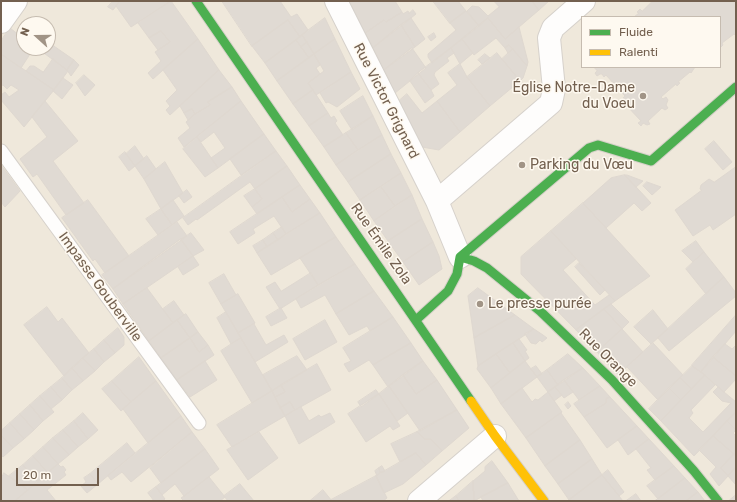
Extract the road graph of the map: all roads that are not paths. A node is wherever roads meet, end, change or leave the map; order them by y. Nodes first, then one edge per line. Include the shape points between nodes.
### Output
1 (16, 1) edge
2 (196, 1) edge
3 (336, 1) edge
4 (584, 1) edge
5 (1, 22) edge
6 (736, 87) edge
7 (1, 151) edge
8 (437, 200) junction
9 (460, 257) junction
10 (416, 320) junction
11 (199, 423) dead end
12 (495, 436) junction
13 (420, 501) edge
14 (544, 501) edge
15 (718, 501) edge

1 - 5 street
2 - 10 street, Rue Émile Zola
3 - 8 street, Rue Victor Grignard
4 - 8 street via 553,28 549,38 554,89 550,104
6 - 9 street via 651,161 598,145 588,148
7 - 11 lane, Impasse Gouberville
8 - 9 street, Rue Victor Grignard
9 - 10 street via 457,274 448,291
9 - 15 street, Rue Orange via 487,268 540,311 612,380
10 - 12 street, Rue Émile Zola
12 - 13 street
12 - 14 street, Rue Émile Zola

